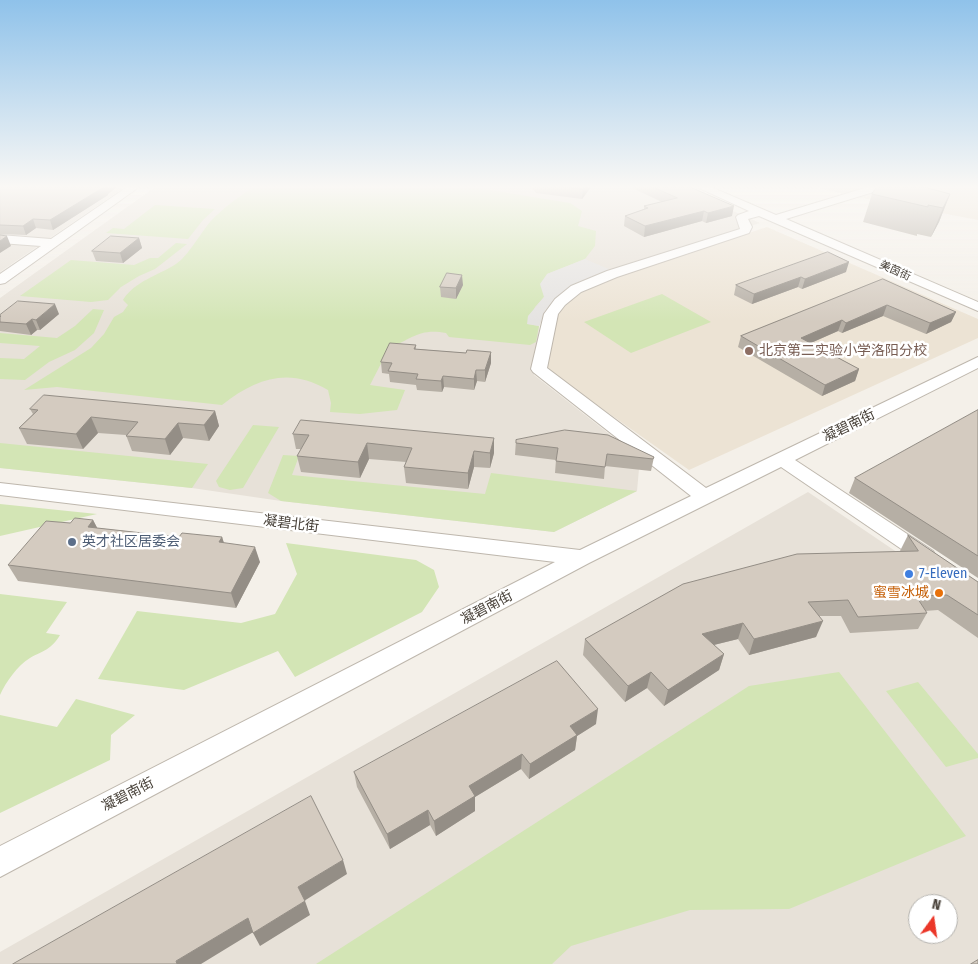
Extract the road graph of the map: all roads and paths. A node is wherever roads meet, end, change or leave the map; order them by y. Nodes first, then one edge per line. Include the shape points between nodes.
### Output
1 (70, 232) edge
2 (743, 232) edge
3 (805, 232) edge
4 (0, 238) edge
5 (54, 243) junction
6 (0, 280) edge
7 (978, 307) edge
8 (978, 362) edge
9 (781, 460) junction
10 (0, 489) edge
11 (705, 497) junction
12 (582, 558) junction
13 (945, 569) edge
14 (0, 862) edge

1 - 5 street
2 - 11 street via 612,274 576,290 551,314 538,369
3 - 7 street, 美茵街
4 - 5 street
5 - 6 street
8 - 9 street, 凝碧南街
9 - 11 street, 凝碧南街
9 - 13 street
10 - 12 street, 凝碧北街
11 - 12 street, 凝碧南街
12 - 14 street, 凝碧南街

